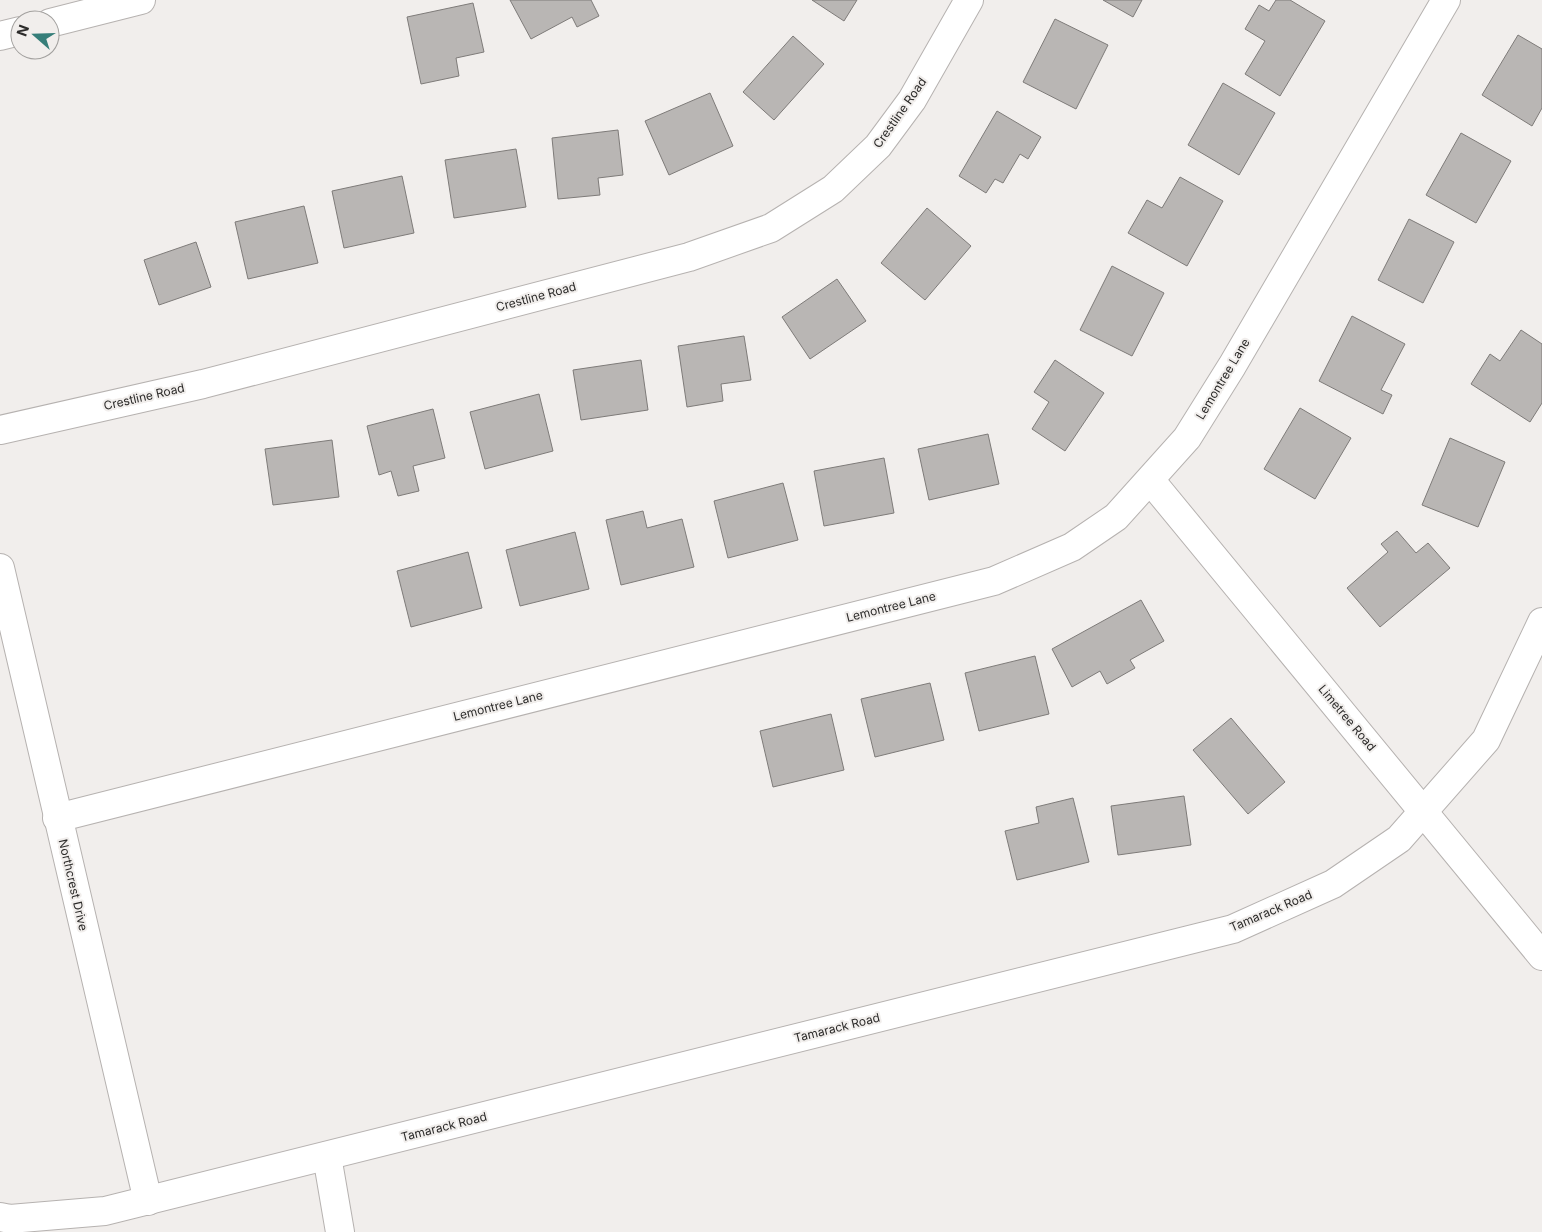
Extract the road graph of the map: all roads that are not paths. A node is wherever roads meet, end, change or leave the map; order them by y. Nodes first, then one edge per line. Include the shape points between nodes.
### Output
1 (140, 0) edge
2 (970, 0) edge
3 (1446, 0) edge
4 (60, 20) edge
5 (0, 430) edge
6 (1151, 481) junction
7 (0, 568) edge
8 (1542, 622) edge
9 (1424, 812) junction
10 (57, 818) junction
11 (1542, 956) edge
12 (327, 1156) junction
13 (148, 1201) junction
14 (8, 1223) edge
15 (340, 1232) edge

1 - 4 street
2 - 5 street, Crestline Road via 912,100 878,146 833,189 770,228 689,257 594,282 203,384
3 - 6 street, Lemontree Lane via 1232,366 1187,438
6 - 9 street, Limetree Road
6 - 10 street, Lemontree Lane via 1116,517 1072,547 994,581
7 - 10 street, Northcrest Drive
8 - 9 street, Tamarack Road via 1486,740
9 - 11 street, Limetree Road
9 - 12 street, Tamarack Road via 1399,839 1333,884 1233,929
10 - 13 street, Northcrest Drive
12 - 13 street, Tamarack Road
12 - 15 street
13 - 14 street, Tamarack Road via 105,1211

